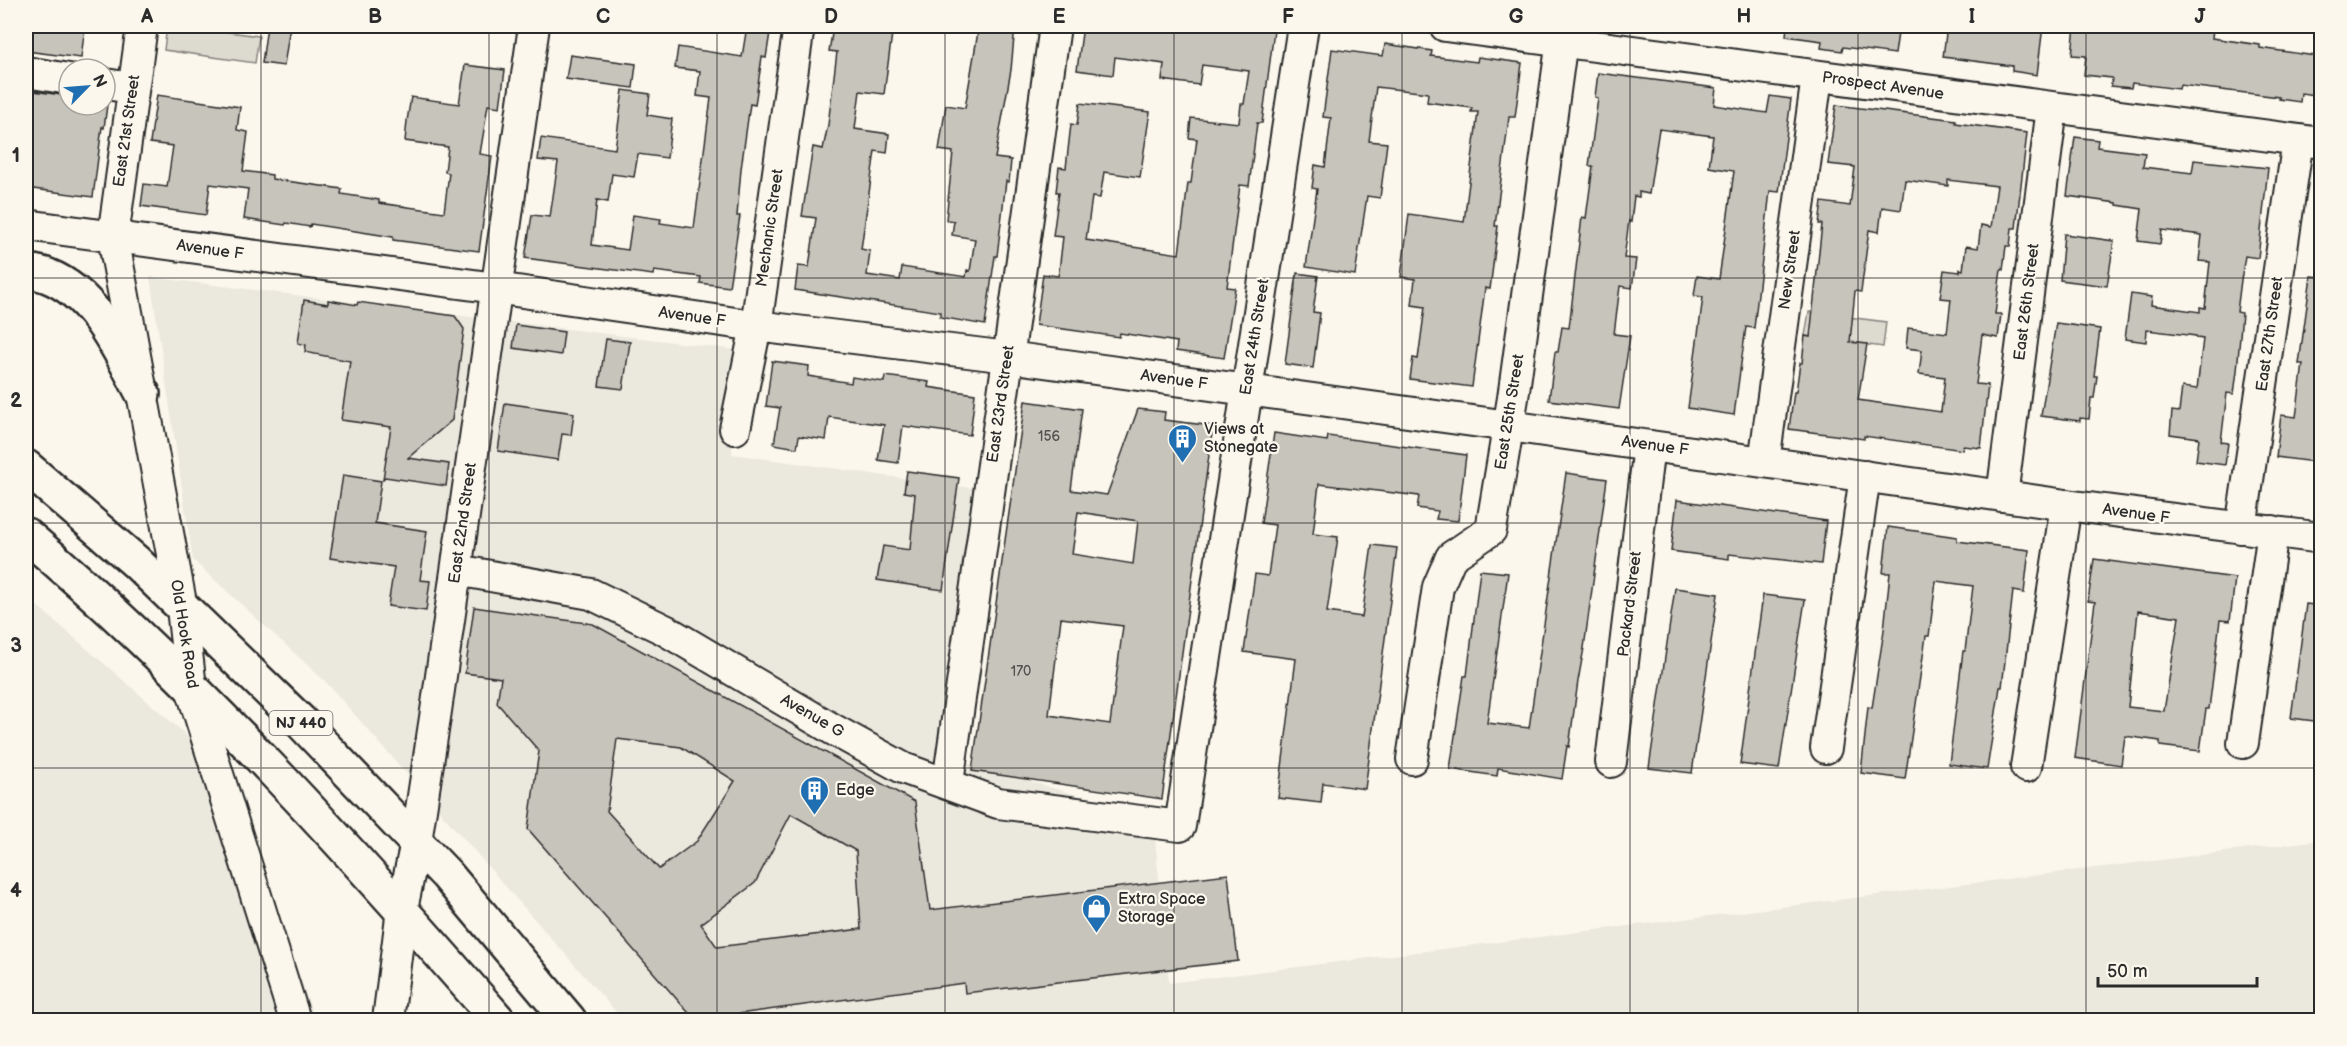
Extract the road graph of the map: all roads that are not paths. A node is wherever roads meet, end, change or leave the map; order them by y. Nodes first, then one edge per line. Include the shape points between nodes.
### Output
1 (142, 26) edge
2 (534, 26) edge
3 (799, 26) edge
4 (1055, 26) edge
5 (1303, 26) edge
6 (1445, 26) edge
7 (1563, 40) junction
8 (26, 72) edge
9 (57, 77) edge
10 (1817, 77) junction
11 (119, 86) edge
12 (2052, 108) junction
13 (2310, 141) edge
14 (26, 225) edge
15 (113, 237) junction
16 (26, 271) edge
17 (496, 288) junction
18 (756, 326) junction
19 (1008, 357) junction
20 (1247, 390) junction
21 (143, 394) junction
22 (1509, 426) junction
23 (735, 429) dead end
24 (1649, 446) junction
25 (1764, 462) junction
26 (26, 467) edge
27 (1865, 476) junction
28 (2002, 496) junction
29 (2066, 505) junction
30 (2241, 528) junction
31 (2272, 531) junction
32 (26, 535) edge
33 (2322, 538) edge
34 (457, 570) junction
35 (182, 608) junction
36 (191, 688) junction
37 (2243, 743) dead end
38 (1826, 748) dead end
39 (1412, 759) dead end
40 (1611, 762) dead end
41 (2026, 767) dead end
42 (948, 783) junction
43 (1180, 826) joint
44 (416, 842) junction
45 (402, 909) junction
46 (290, 1009) edge
47 (386, 1015) edge
48 (308, 1020) edge
49 (498, 1020) edge
50 (569, 1020) edge

1 - 11 street, East 21st Street
2 - 17 street, East 22nd Street
3 - 18 street, Mechanic Street
4 - 19 street, East 23rd Street
5 - 20 street, East 24th Street
6 - 7 street, Prospect Avenue
7 - 10 street, Prospect Avenue
7 - 22 street, East 25th Street
8 - 9 street
10 - 12 street, Prospect Avenue
10 - 25 street, New Street
11 - 15 street, East 21st Street
12 - 13 street, Prospect Avenue
12 - 28 street, East 26th Street
13 - 30 street, East 27th Street
14 - 15 street, Avenue F
15 - 17 street, Avenue F
15 - 21 street, Old Hook Road
16 - 21 highway via 49,276 78,295 107,328
17 - 18 street, Avenue F
17 - 34 street, East 22nd Street
18 - 19 street, Avenue F
18 - 23 street, Mechanic Street
19 - 20 street, Avenue F
19 - 42 street, East 23rd Street
20 - 22 street, Avenue F
20 - 43 street, East 24th Street
21 - 35 street, Old Hook Road
22 - 24 street, Avenue F
22 - 39 street, East 25th Street via 1491,530 1450,557 1438,587
24 - 25 street, Avenue F
24 - 40 street, Packard Street
25 - 27 street, Avenue F
26 - 35 highway, NJ 440 via 136,562
27 - 28 street, Avenue F
27 - 38 street
28 - 29 street, Avenue F
29 - 30 street, Avenue F
29 - 41 street
30 - 31 street, Avenue F
31 - 33 street, Avenue F
31 - 37 street
32 - 36 highway, NJ 440 via 77,578
34 - 42 street, Avenue G via 591,594 665,630 903,768
34 - 44 street, East 22nd Street
35 - 36 street, Old Hook Road
35 - 44 highway, NJ 440 via 300,721
36 - 45 highway, NJ 440
36 - 46 street, Old Hook Road
42 - 43 street, Avenue G via 998,803
44 - 45 street, East 22nd Street
44 - 50 highway, NJ 440
45 - 47 street, East 22nd Street
45 - 49 highway, NJ 440
46 - 48 street

